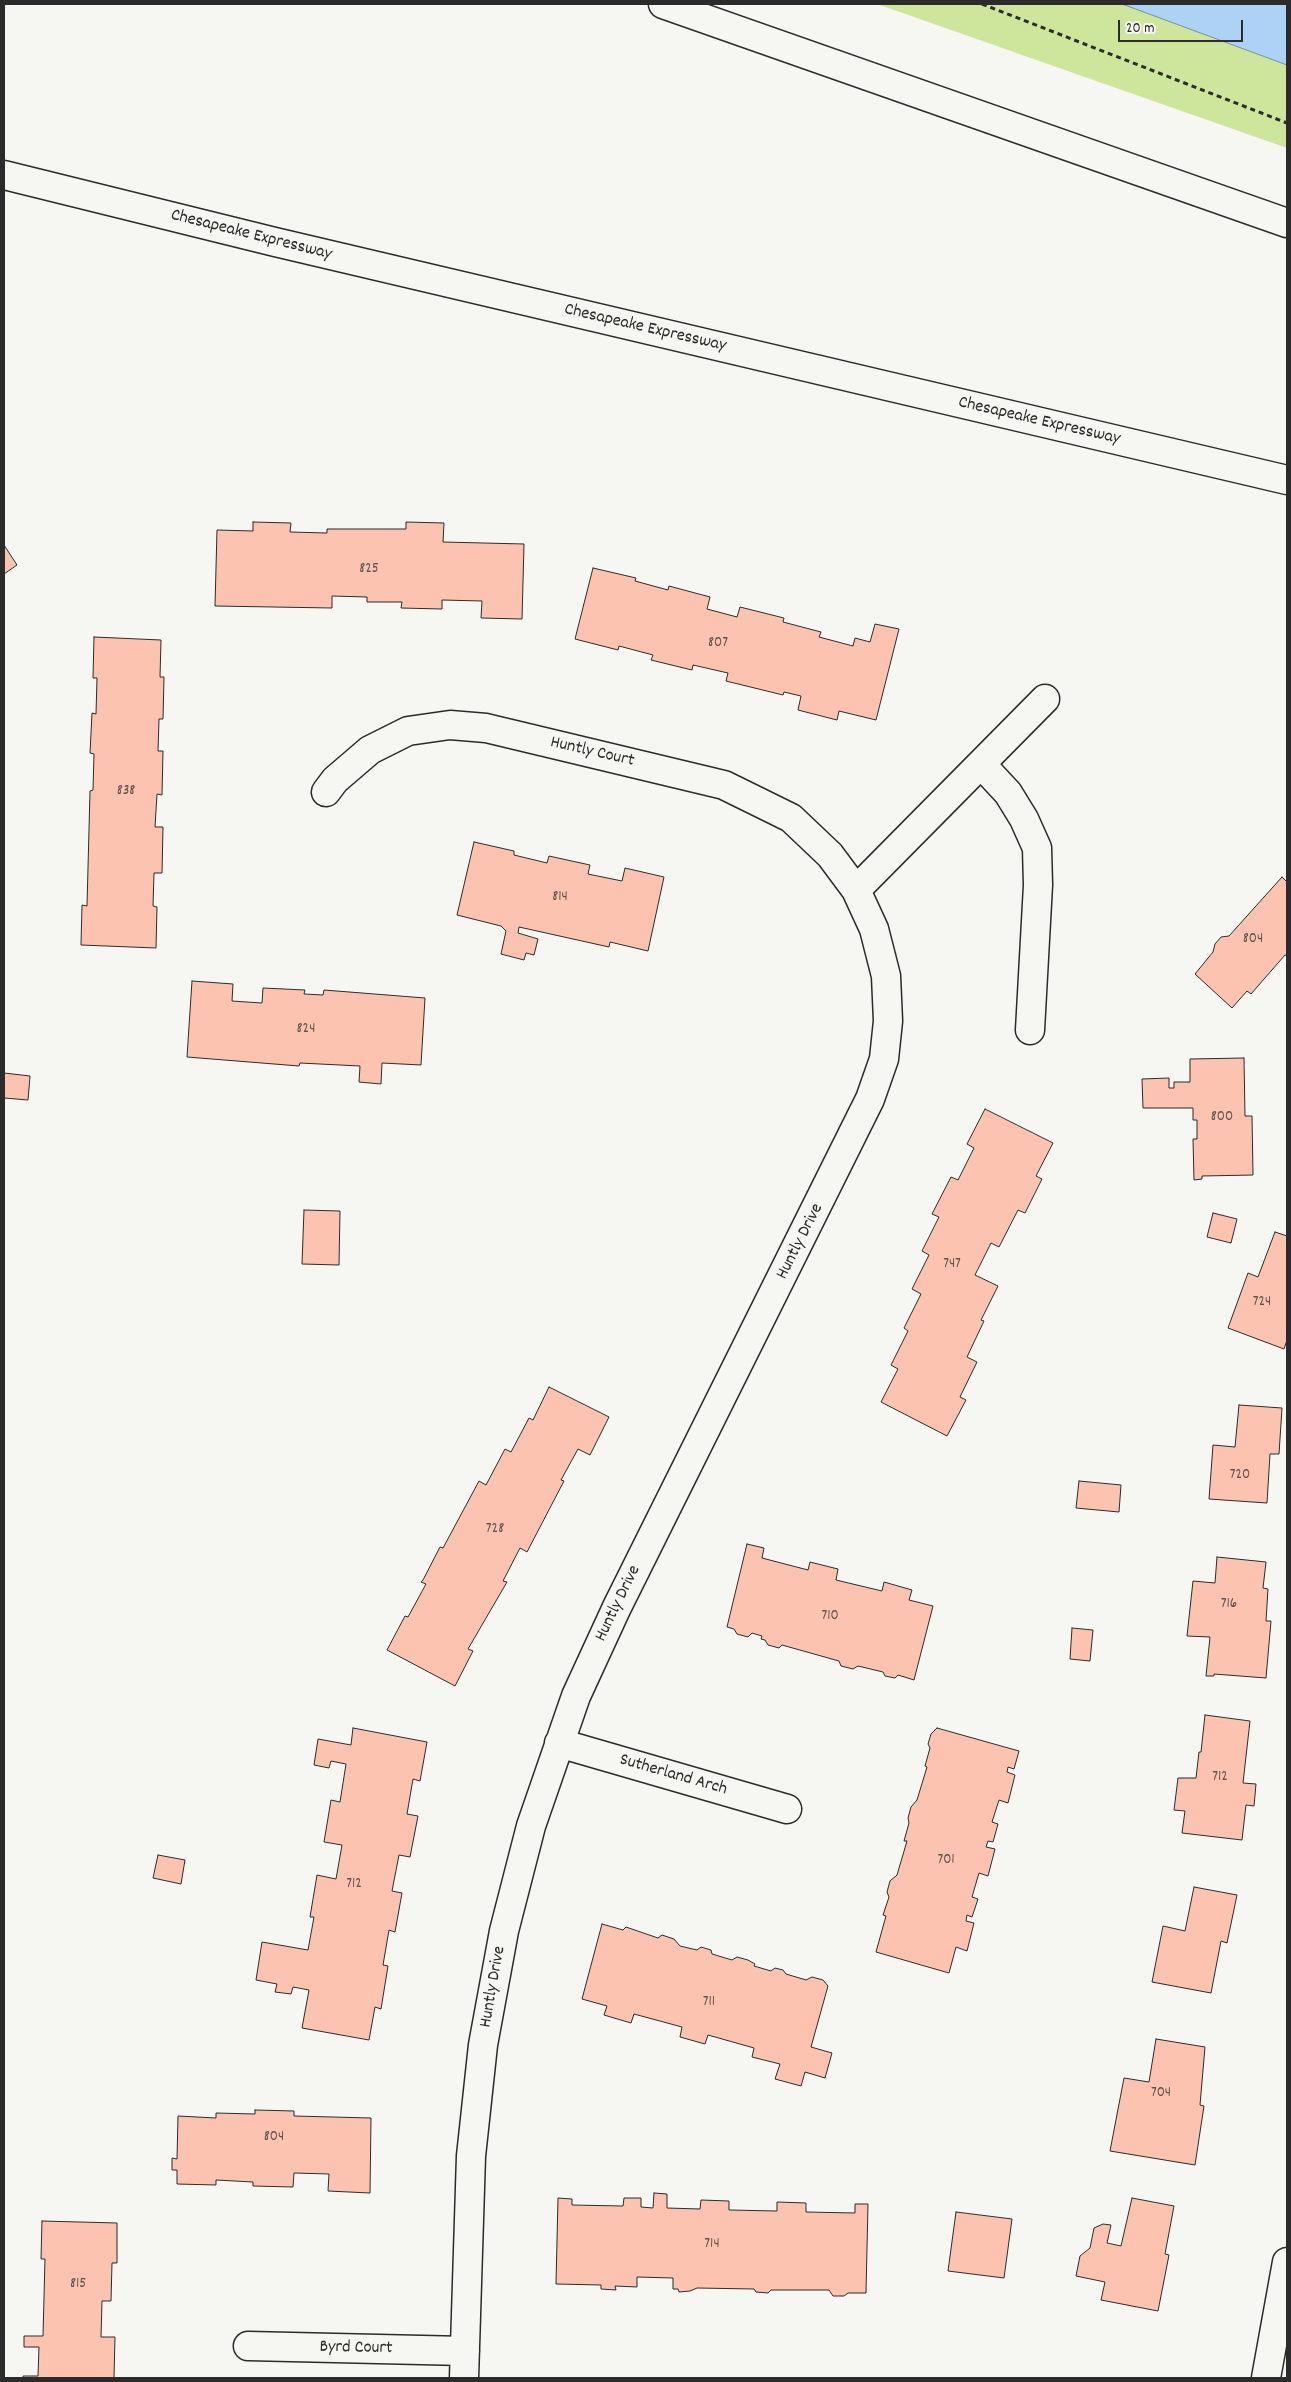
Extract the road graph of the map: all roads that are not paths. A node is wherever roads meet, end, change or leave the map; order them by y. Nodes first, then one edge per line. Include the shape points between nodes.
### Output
1 (663, 4) edge
2 (4, 175) edge
3 (1287, 223) edge
4 (1287, 480) edge
5 (1045, 699) dead end
6 (981, 764) junction
7 (326, 792) dead end
8 (850, 884) junction
9 (1030, 1030) dead end
10 (559, 1743) junction
11 (787, 1809) dead end
12 (1287, 2262) edge
13 (248, 2346) dead end
14 (465, 2351) junction
15 (464, 2378) edge
16 (1266, 2378) edge

1 - 3 main road
2 - 4 main road, Chesapeake Expressway via 275,242
5 - 6 main road
6 - 8 main road
6 - 9 main road via 1008,793 1037,848
7 - 8 main road, Huntly Court via 370,750 408,731 450,724 486,728 724,785 791,818 830,855
8 - 10 main road, Huntly Drive via 874,929 886,976 888,1021 884,1059 870,1099 616,1607
10 - 11 main road, Sutherland Arch
10 - 14 main road, Huntly Drive via 530,1826 504,1931 483,2045 470,2156
12 - 16 main road
13 - 14 main road, Byrd Court
14 - 15 main road, Huntly Drive

